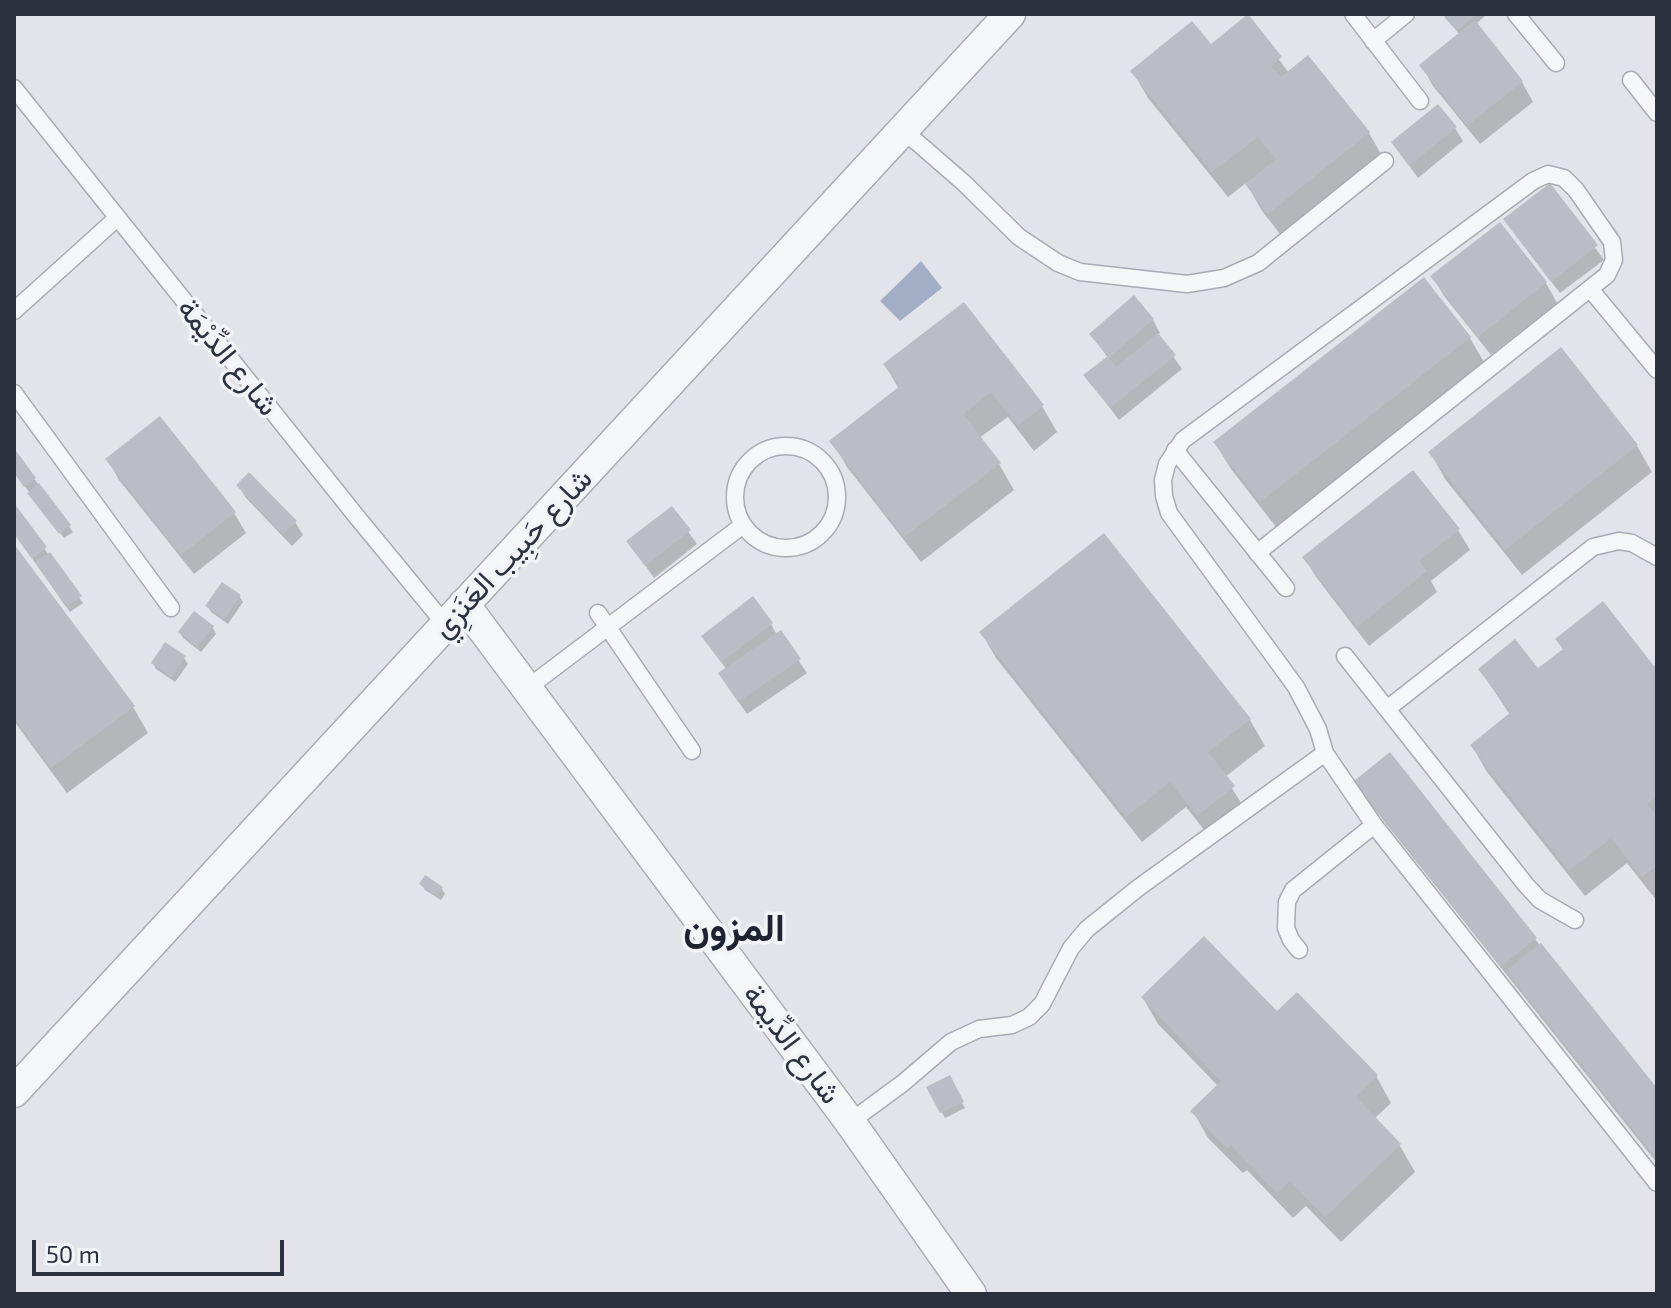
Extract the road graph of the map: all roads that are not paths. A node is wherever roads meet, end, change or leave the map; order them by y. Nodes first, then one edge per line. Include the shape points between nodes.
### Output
1 (1010, 14) edge
2 (1353, 14) edge
3 (1406, 14) edge
4 (1516, 14) edge
5 (1373, 41) junction
6 (1556, 63) dead end
7 (1631, 80) dead end
8 (14, 88) edge
9 (1420, 101) dead end
10 (1657, 113) edge
11 (903, 130) junction
12 (1385, 161) dead end
13 (117, 218) junction
14 (1591, 290) junction
15 (14, 311) edge
16 (1657, 370) edge
17 (14, 393) edge
18 (1175, 450) junction
19 (743, 525) junction
20 (1257, 553) junction
21 (1657, 557) edge
22 (1286, 588) dead end
23 (171, 608) dead end
24 (598, 613) dead end
25 (455, 614) junction
26 (608, 628) junction
27 (1345, 656) dead end
28 (526, 689) junction
29 (1387, 709) junction
30 (692, 751) dead end
31 (1325, 753) junction
32 (1374, 825) junction
33 (1575, 920) dead end
34 (1299, 950) dead end
35 (14, 1092) edge
36 (850, 1122) junction
37 (1657, 1183) edge
38 (971, 1294) edge

1 - 11 street, شارع حَبِيب العَنَزِي
2 - 5 lane
3 - 5 lane
4 - 6 lane
5 - 9 lane
7 - 10 lane
8 - 13 lane, شارع الدِّيْمَة
11 - 12 lane via 1037,252 1080,272 1187,284 1224,278 1258,263
11 - 25 street, شارع حَبِيب العَنَزِي
13 - 15 lane
13 - 25 lane, شارع الدِّيْمَة
14 - 16 lane
14 - 18 lane via 1612,268 1612,242 1571,184 1557,175 1540,176
14 - 20 lane
17 - 23 lane
18 - 20 lane
18 - 31 lane via 1163,480 1169,513 1296,687
19 - 19 lane via 767,545 782,548 811,541 832,520 832,475 798,448 767,449 754,457 737,482 737,512
19 - 26 lane
20 - 22 lane
21 - 29 lane via 1632,543 1593,547
24 - 26 lane
25 - 28 street, شارع الدِّيمة
25 - 35 street, شارع حَبِيب العَنَزِي
26 - 28 lane
26 - 30 lane
27 - 29 lane
28 - 36 street, شارع الدِّيمة
29 - 33 lane via 1526,885 1540,900
31 - 32 lane
31 - 36 lane via 1087,929 1029,1017 951,1042
32 - 34 lane via 1293,890 1286,928
32 - 37 lane
36 - 38 street, شارع الدِّيمة

